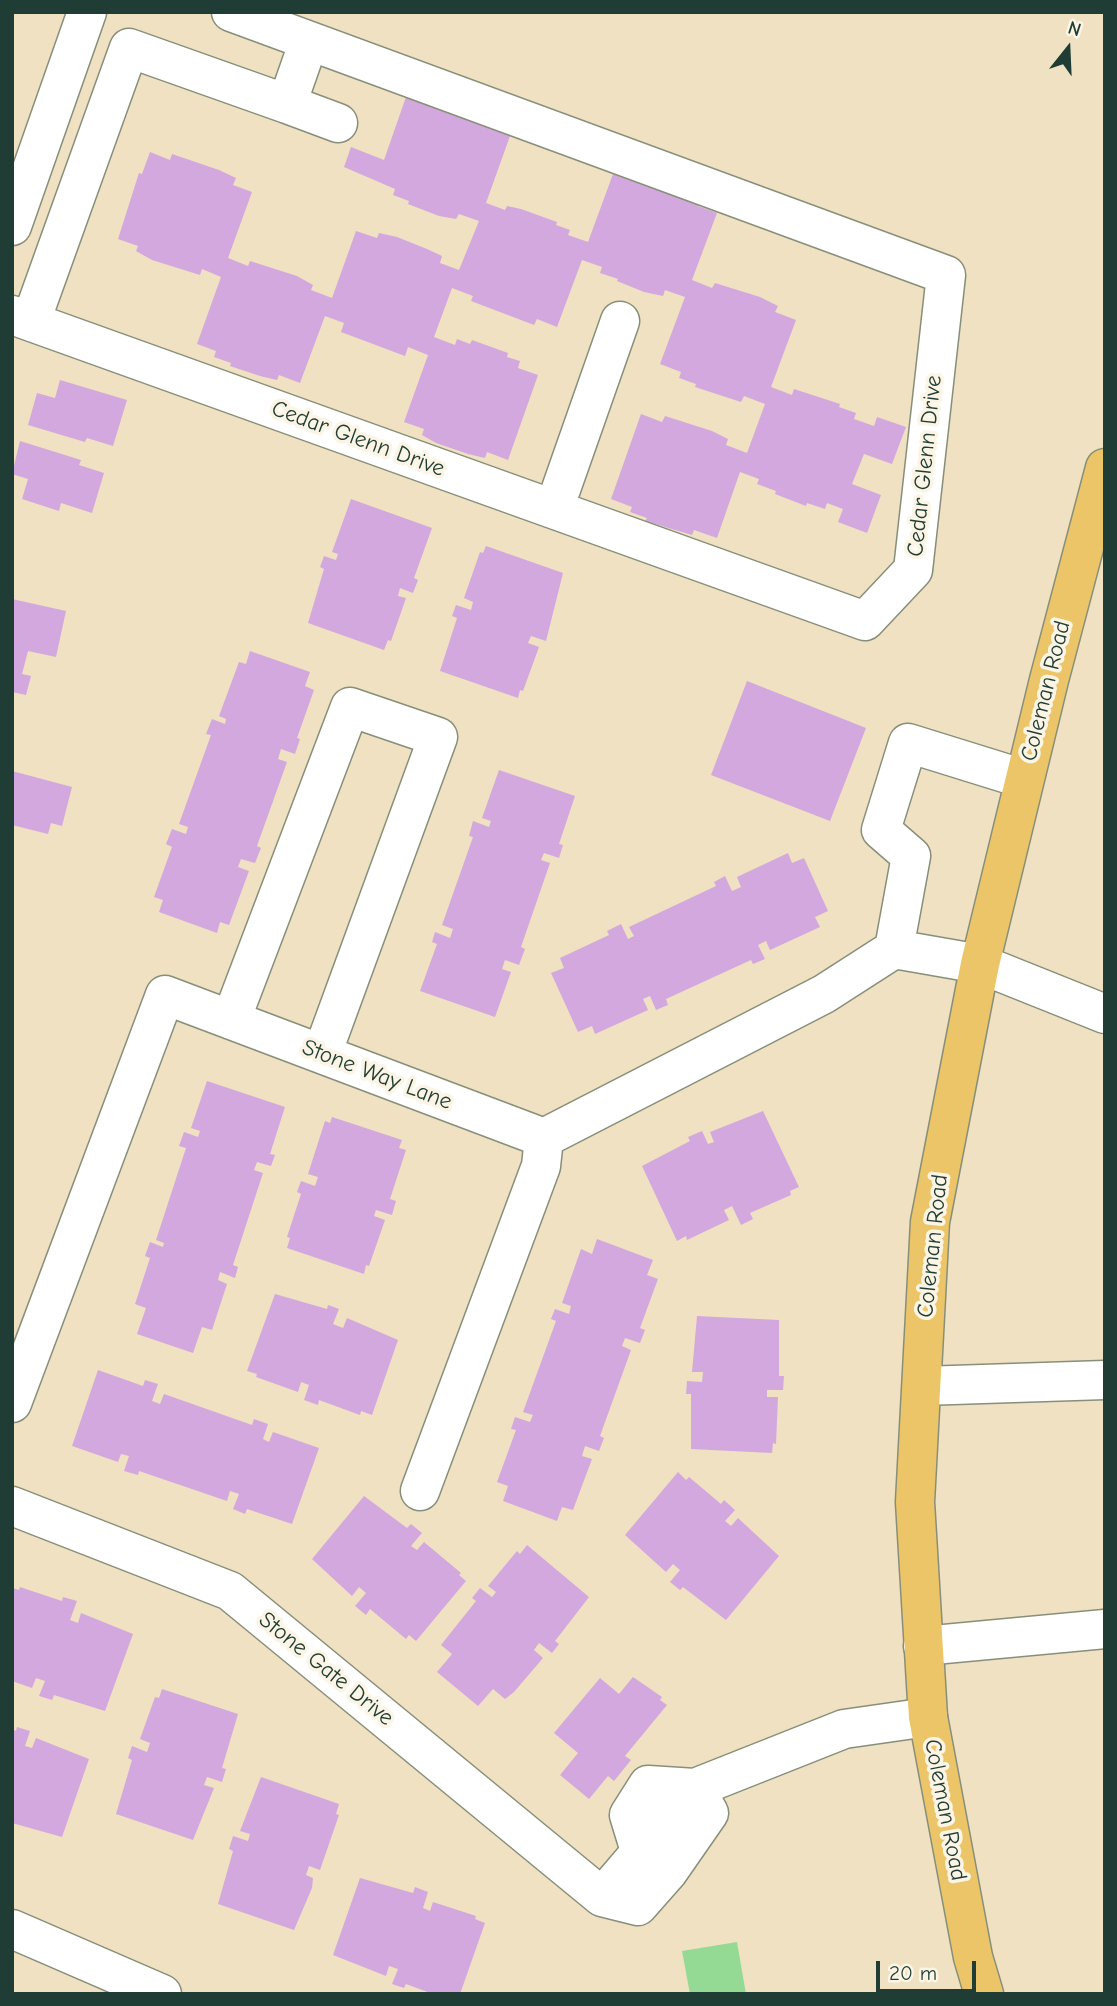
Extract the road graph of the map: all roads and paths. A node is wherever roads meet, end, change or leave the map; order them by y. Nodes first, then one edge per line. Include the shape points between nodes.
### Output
1 (87, 12) edge
2 (231, 12) edge
3 (309, 41) junction
4 (287, 104) junction
5 (338, 123) dead end
6 (12, 226) edge
7 (22, 318) edge
8 (620, 321) dead end
9 (1105, 468) edge
10 (554, 509) junction
11 (1024, 779) junction
12 (894, 949) junction
13 (980, 964) junction
14 (1105, 1014) edge
15 (231, 1020) junction
16 (322, 1054) junction
17 (544, 1138) junction
18 (1105, 1380) edge
19 (922, 1386) junction
20 (12, 1404) edge
21 (420, 1491) dead end
22 (12, 1506) edge
23 (1105, 1629) edge
24 (923, 1646) junction
25 (928, 1717) junction
26 (695, 1788) junction
27 (602, 1897) junction
28 (12, 1930) edge
29 (162, 1994) edge
30 (984, 1994) edge

1 - 6 street
2 - 3 street, Cedar Glenn Drive
3 - 4 street
3 - 10 street, Cedar Glenn Drive via 946,275 913,570 865,621
4 - 5 street
4 - 7 street via 129,48
7 - 10 street, Cedar Glenn Drive
8 - 10 street
9 - 11 main road, Coleman Road
11 - 12 street via 908,743 881,830 911,856
11 - 13 main road, Coleman Road
12 - 13 street
12 - 17 street via 824,993
13 - 14 street
13 - 19 main road, Coleman Road via 930,1222
15 - 16 street, Stone Way Lane
15 - 16 street via 350,707 438,737
15 - 20 street, Stone Way Lane via 165,995
16 - 17 street, Stone Way Lane
17 - 21 street via 541,1166
18 - 19 street
19 - 24 main road, Coleman Road via 915,1502
22 - 27 street, Stone Gate Drive via 230,1591
23 - 24 street
24 - 25 main road, Coleman Road
25 - 26 street via 844,1729
25 - 30 main road, Coleman Road
26 - 27 street via 648,1785 629,1815 640,1851
26 - 27 street, Stone Gate Drive via 709,1813 668,1872 638,1906
28 - 29 street

